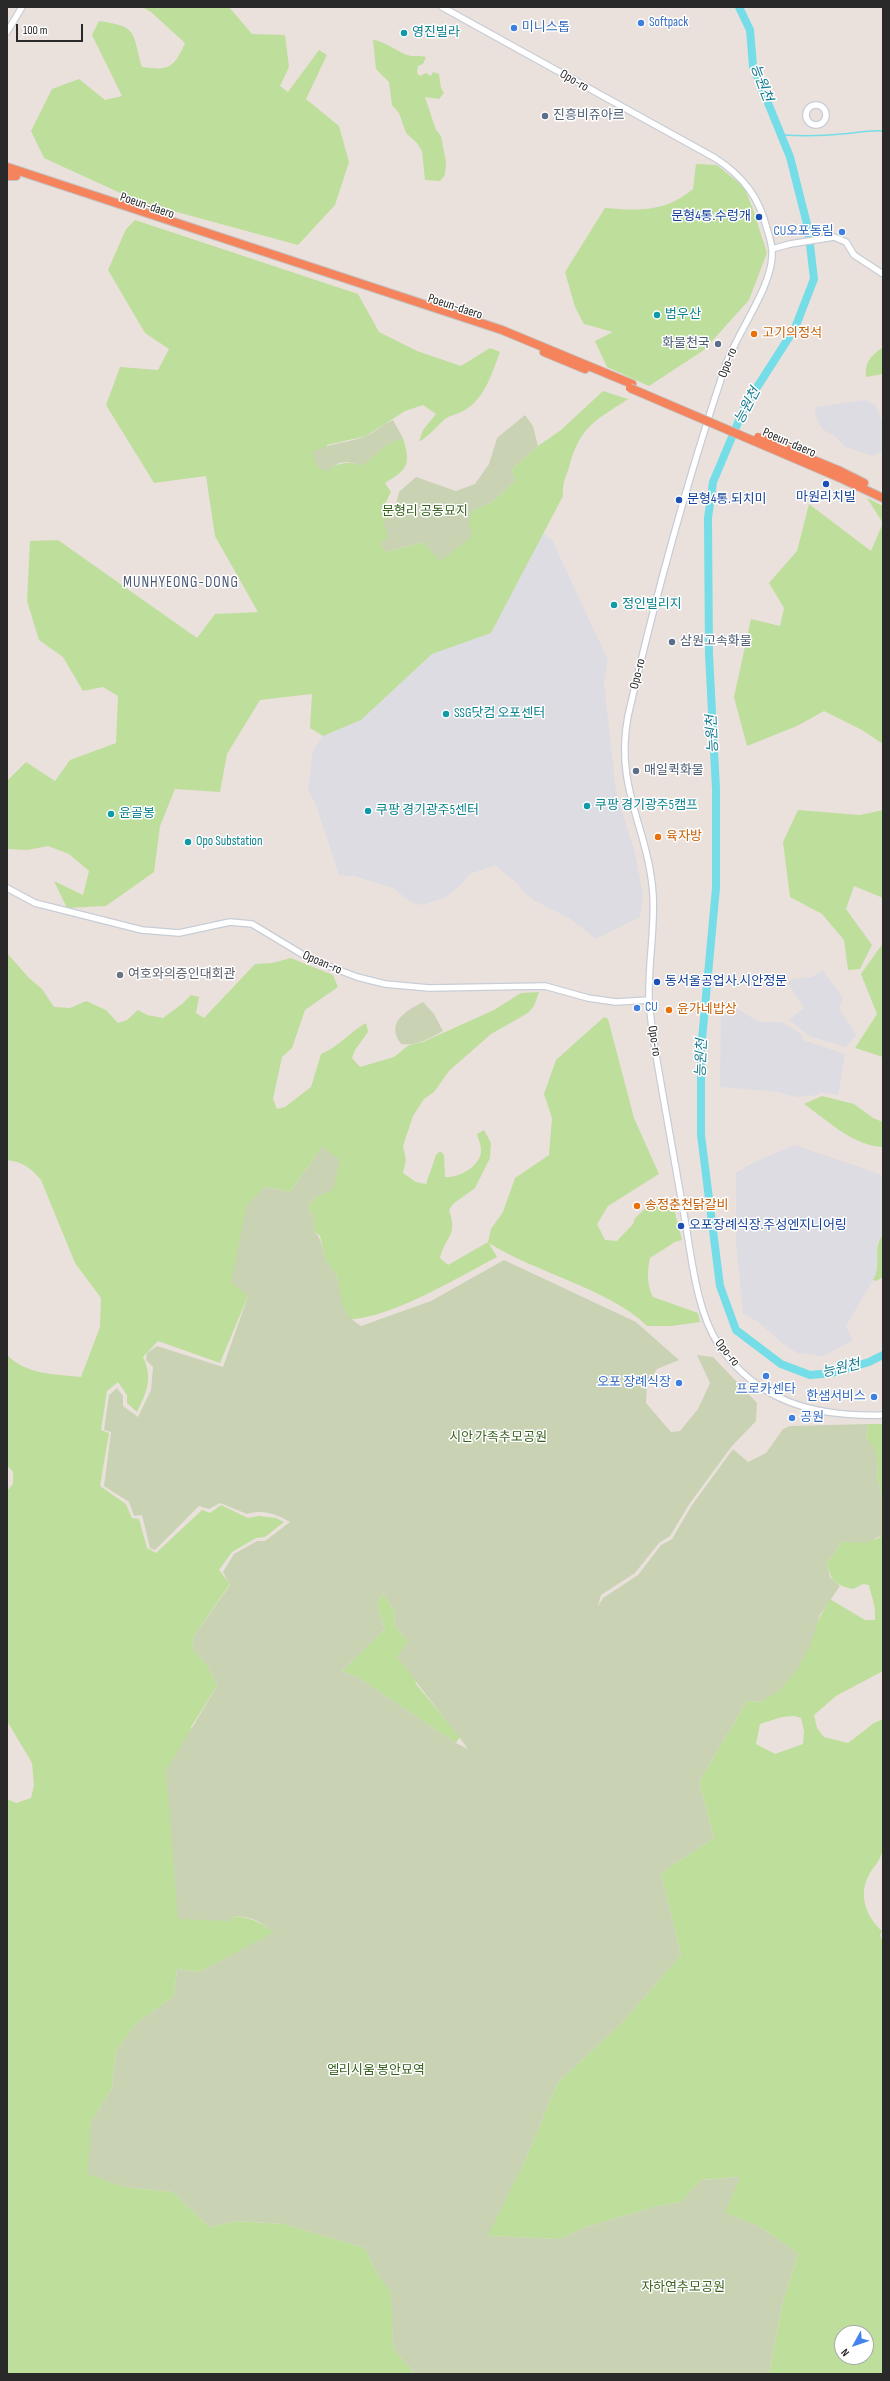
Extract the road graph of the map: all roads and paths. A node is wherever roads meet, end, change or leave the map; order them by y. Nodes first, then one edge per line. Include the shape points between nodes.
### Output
1 (22, 7) edge
2 (442, 7) edge
3 (7, 32) edge
4 (7, 163) edge
5 (7, 167) edge
6 (7, 172) edge
7 (17, 173) junction
8 (7, 176) edge
9 (772, 249) junction
10 (883, 274) edge
11 (839, 474) junction
12 (883, 493) edge
13 (883, 498) edge
14 (7, 888) edge
15 (649, 1000) junction
16 (883, 1415) edge

1 - 3 street
2 - 9 street, Opo-ro via 727,166 746,183 759,203
4 - 7 highway via 13,165
5 - 7 highway
6 - 7 highway, Poeun-daero
7 - 8 highway
7 - 11 highway, Poeun-daero, bridge via 502,330
9 - 10 street via 834,237 846,242 854,255
9 - 15 street, Opo-ro via 771,264 764,283 726,364 673,536 625,732 627,782 653,888
11 - 12 highway
11 - 13 highway
14 - 15 street, Opoan-ro via 35,903 142,930 179,933 230,922 252,924 310,959 357,977 385,984 429,988 545,986 588,998 616,1002
15 - 16 street, Opo-ro via 653,1038 697,1285 706,1320 714,1337 741,1371 790,1403 827,1413

